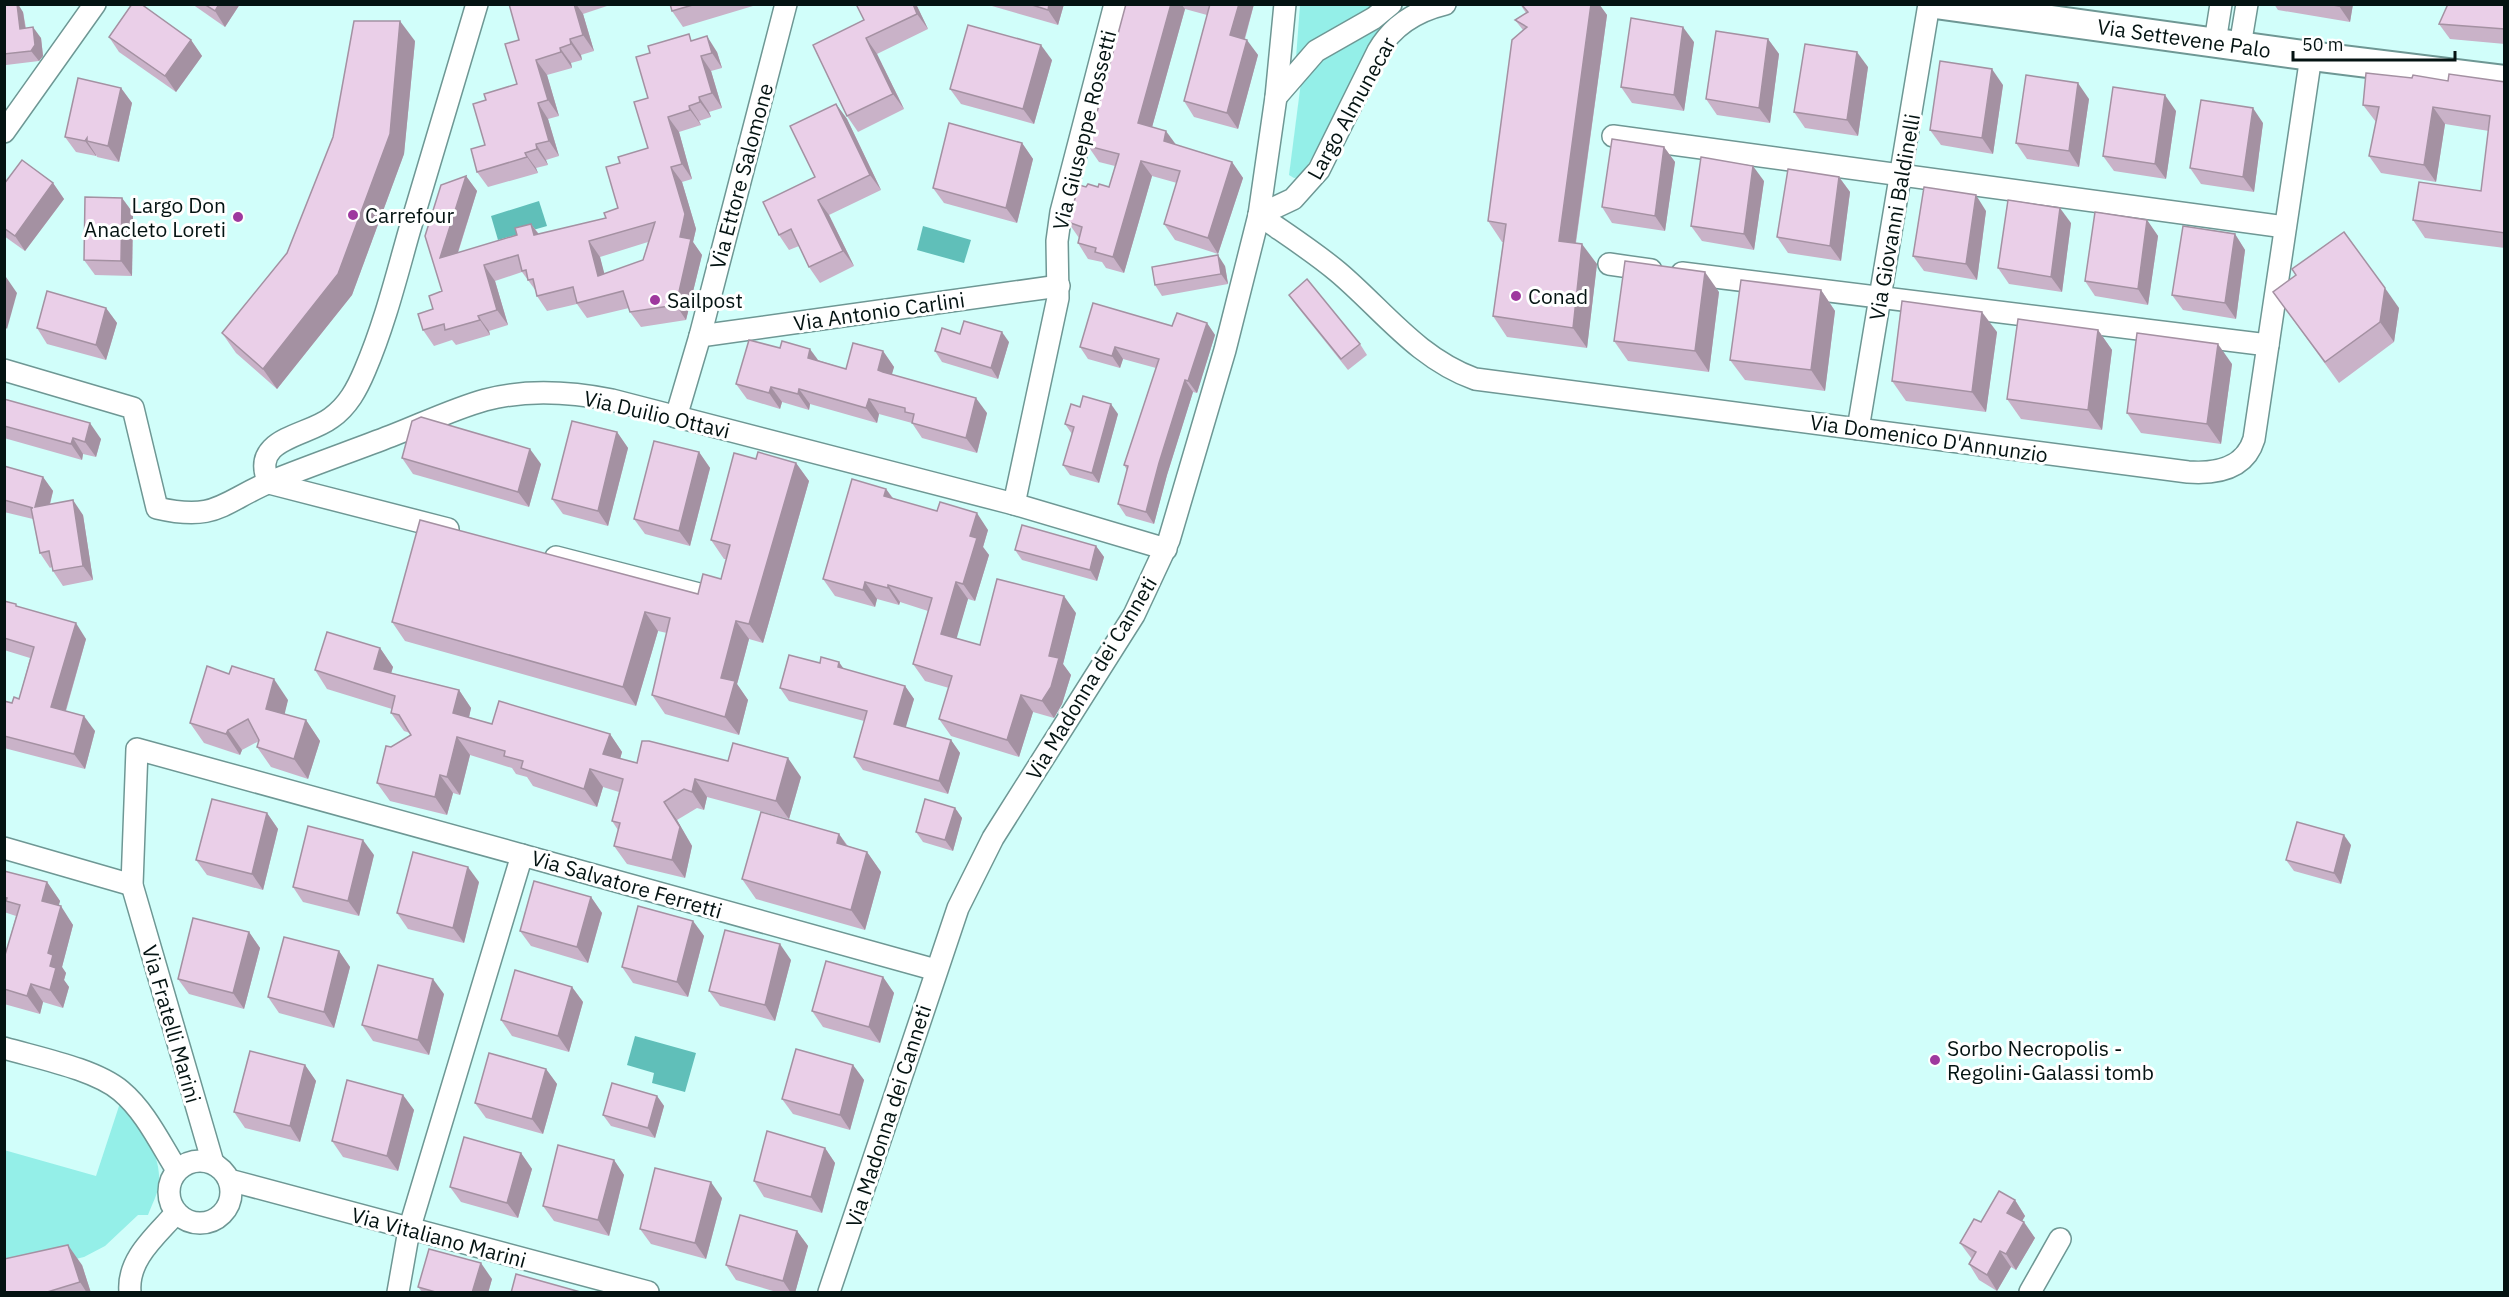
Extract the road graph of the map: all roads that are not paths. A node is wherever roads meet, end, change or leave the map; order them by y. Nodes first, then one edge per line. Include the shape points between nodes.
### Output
1 (95, 4) edge
2 (477, 4) edge
3 (786, 4) edge
4 (1115, 4) edge
5 (1285, 4) edge
6 (1391, 4) edge
7 (1445, 4) edge
8 (1929, 4) edge
9 (1935, 4) edge
10 (2221, 4) edge
11 (2247, 4) edge
12 (2028, 10) edge
13 (2228, 44) junction
14 (2311, 56) junction
15 (2505, 80) edge
16 (1276, 98) junction
17 (4, 132) edge
18 (1613, 136) dead end
19 (1901, 174) junction
20 (1259, 215) junction
21 (2285, 227) junction
22 (1609, 264) dead end
23 (1059, 286) junction
24 (1880, 298) junction
25 (700, 336) junction
26 (2268, 345) junction
27 (4, 370) edge
28 (676, 417) junction
29 (1858, 429) junction
30 (269, 483) junction
31 (1014, 504) junction
32 (463, 533) edge
33 (1166, 549) junction
34 (532, 550) edge
35 (703, 595) edge
36 (4, 848) edge
37 (522, 855) junction
38 (132, 885) junction
39 (936, 970) junction
40 (4, 1048) edge
41 (213, 1163) junction
42 (177, 1170) junction
43 (229, 1180) junction
44 (176, 1213) junction
45 (409, 1230) junction
46 (2060, 1239) dead end
47 (130, 1293) edge
48 (398, 1293) edge
49 (648, 1293) edge
50 (829, 1293) edge
51 (2030, 1293) edge

1 - 17 street
2 - 30 street via 365,371 349,401 333,417 270,449 265,462
3 - 25 street, Via Ettore Salomone
4 - 23 street, Via Giuseppe Rossetti via 1061,212 1057,241
5 - 16 street, Via Madonna dei Canneti
6 - 16 street, Largo Almunecar via 1316,51
7 - 20 street, Largo Almunecar via 1413,15 1389,35 1377,51 1319,170 1293,199
8 - 19 street, Via Giovanni Baldinelli
9 - 12 street, Via Settevene Palo
10 - 13 street
11 - 13 street
12 - 13 street, Via Settevene Palo
13 - 14 street, Via Settevene Palo
14 - 15 street, Via Settevene Palo
14 - 21 street, Via Domenico D'Annunzio
16 - 20 street, Via Madonna dei Canneti
18 - 19 street
19 - 21 street
19 - 24 street, Via Giovanni Baldinelli
20 - 29 street, Via Domenico D'Annunzio via 1339,273 1397,330 1455,372 1475,379
20 - 33 street, Via Madonna dei Canneti via 1226,350
21 - 26 street, Via Domenico D'Annunzio
22 - 24 street
23 - 25 street, Via Antonio Carlini
23 - 31 street, Via Giuseppe Rossetti
24 - 26 street
24 - 29 street, Via Giovanni Baldinelli
25 - 28 street, Via Ettore Salomone
26 - 29 street, Via Domenico D'Annunzio via 2252,447 2237,464 2215,472 2188,472
27 - 30 street, Via Duilio Ottavi via 133,408 157,508 181,513 206,512
28 - 30 street, Via Duilio Ottavi via 579,395 539,393 495,398
28 - 31 street, Via Duilio Ottavi
30 - 32 street
31 - 33 street, Via Duilio Ottavi
33 - 39 street, Via Madonna dei Canneti via 1122,636 983,857 958,908
34 - 35 street
36 - 38 street
37 - 38 street, Via Fratelli Marini via 137,749
37 - 39 street, Via Salvatore Ferretti
37 - 45 street, Via Salvatore Ferretti
38 - 41 street, Via Fratelli Marini
39 - 50 street, Via Madonna dei Canneti
40 - 42 street via 114,1085 138,1109
41 - 42 street via 194,1161
41 - 43 street
42 - 44 street via 168,1186
43 - 44 street via 230,1202 216,1219 195,1223
43 - 45 street, Via Vitaliano Marini
44 - 47 street via 134,1264
45 - 48 street, Via Salvatore Ferretti
45 - 49 street, Via Vitaliano Marini
46 - 51 street

